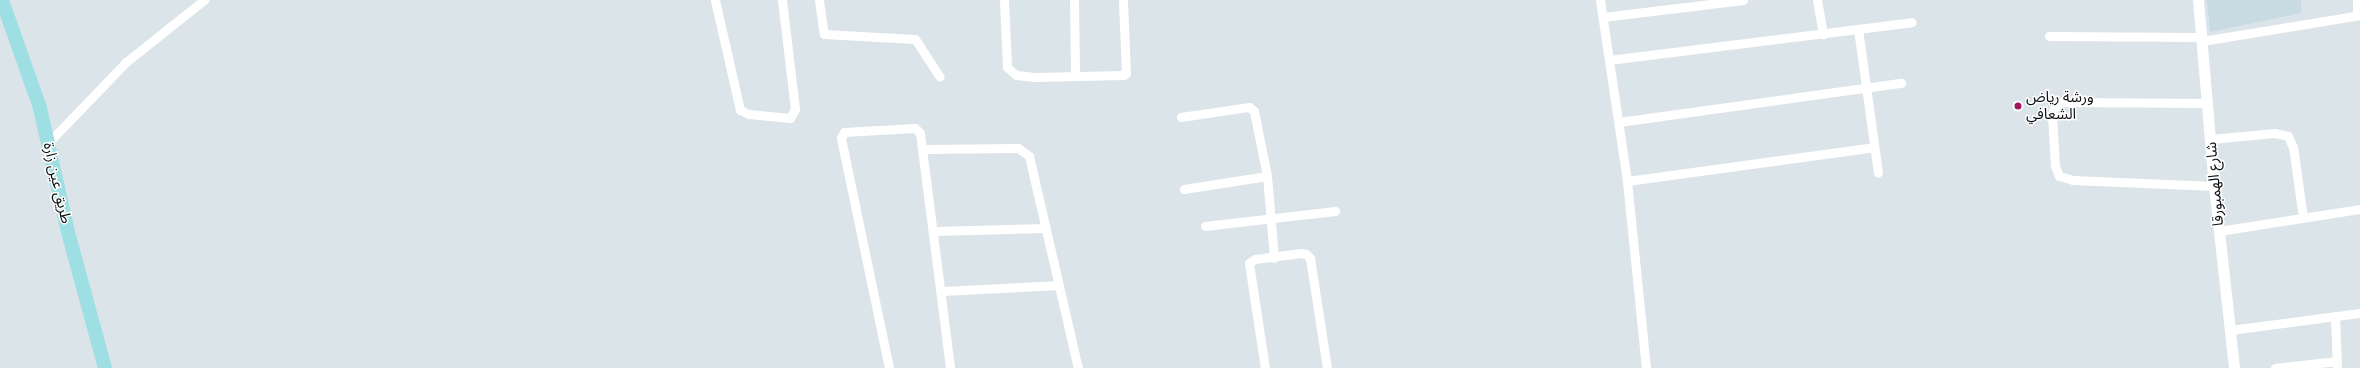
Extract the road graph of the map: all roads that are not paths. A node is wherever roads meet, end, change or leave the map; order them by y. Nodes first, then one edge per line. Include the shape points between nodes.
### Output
1 (2, 0) edge
2 (204, 0) edge
3 (715, 0) edge
4 (782, 0) edge
5 (819, 0) edge
6 (1004, 0) edge
7 (1074, 0) edge
8 (1123, 0) edge
9 (1600, 0) edge
10 (1743, 0) edge
11 (1817, 0) edge
12 (2198, 0) edge
13 (2357, 0) edge
14 (1680, 4) edge
15 (2358, 15) edge
16 (1603, 17) junction
17 (1912, 22) dead end
18 (1858, 29) junction
19 (1823, 34) junction
20 (2049, 36) dead end
21 (2202, 39) junction
22 (1609, 60) junction
23 (1075, 74) junction
24 (940, 77) dead end
25 (1901, 83) dead end
26 (1865, 88) junction
27 (2208, 102) junction
28 (1181, 117) dead end
29 (1619, 122) junction
30 (2211, 139) junction
31 (48, 143) junction
32 (1874, 147) junction
33 (923, 149) junction
34 (1878, 173) dead end
35 (1267, 176) junction
36 (1627, 181) junction
37 (2214, 186) junction
38 (1184, 189) dead end
39 (2360, 209) edge
40 (1335, 212) dead end
41 (2304, 218) junction
42 (1270, 219) junction
43 (1205, 226) dead end
44 (1046, 228) junction
45 (934, 231) junction
46 (2219, 231) junction
47 (1274, 258) junction
48 (1059, 285) junction
49 (942, 291) junction
50 (2360, 313) edge
51 (2335, 316) junction
52 (2230, 330) junction
53 (2337, 365) edge
54 (105, 368) edge
55 (889, 368) edge
56 (950, 368) edge
57 (1078, 368) edge
58 (1265, 368) edge
59 (1327, 368) edge
60 (1646, 368) edge
61 (2234, 368) edge
62 (2275, 368) edge

1 - 31 main road, طريق عين زارة via 27,67
2 - 31 street via 126,62
3 - 4 street via 740,110 749,114 790,118 795,109
5 - 24 street via 824,34 915,39
6 - 23 street via 1007,67 1010,72 1035,77
7 - 23 street
8 - 23 street via 1126,72 1124,75
9 - 16 street
10 - 14 street
11 - 19 street
12 - 21 street, شارع الهمبورقا
13 - 15 street
14 - 16 street
15 - 21 street
16 - 22 street
17 - 18 street
18 - 19 street
18 - 26 street
19 - 22 street
20 - 21 street
21 - 27 street, شارع الهمبورقا
22 - 29 street
25 - 26 street
26 - 29 street
26 - 32 street
27 - 30 street, شارع الهمبورقا
27 - 37 street via 2062,102 2055,106 2052,114 2055,166 2059,176 2073,180
28 - 35 street via 1252,108
29 - 36 street
30 - 37 street, شارع الهمبورقا
30 - 41 street via 2275,133 2288,136 2293,147
31 - 54 main road, طريق عين زارة via 68,232
32 - 34 street
32 - 36 street
33 - 44 street via 1010,148 1026,152
33 - 45 street
33 - 55 street via 920,133 915,128 844,132 841,138
35 - 38 street
35 - 42 street
36 - 60 street
37 - 46 street, شارع الهمبورقا
39 - 41 street
40 - 42 street
41 - 46 street
42 - 43 street
42 - 47 street
44 - 45 street
44 - 48 street
45 - 49 street
46 - 52 street, شارع الهمبورقا
47 - 58 street via 1252,260 1248,268
47 - 59 street via 1306,254 1310,258
48 - 49 street
48 - 57 street
49 - 56 street
50 - 51 street
51 - 52 street
51 - 53 street
52 - 61 street, شارع الهمبورقا
53 - 62 street

